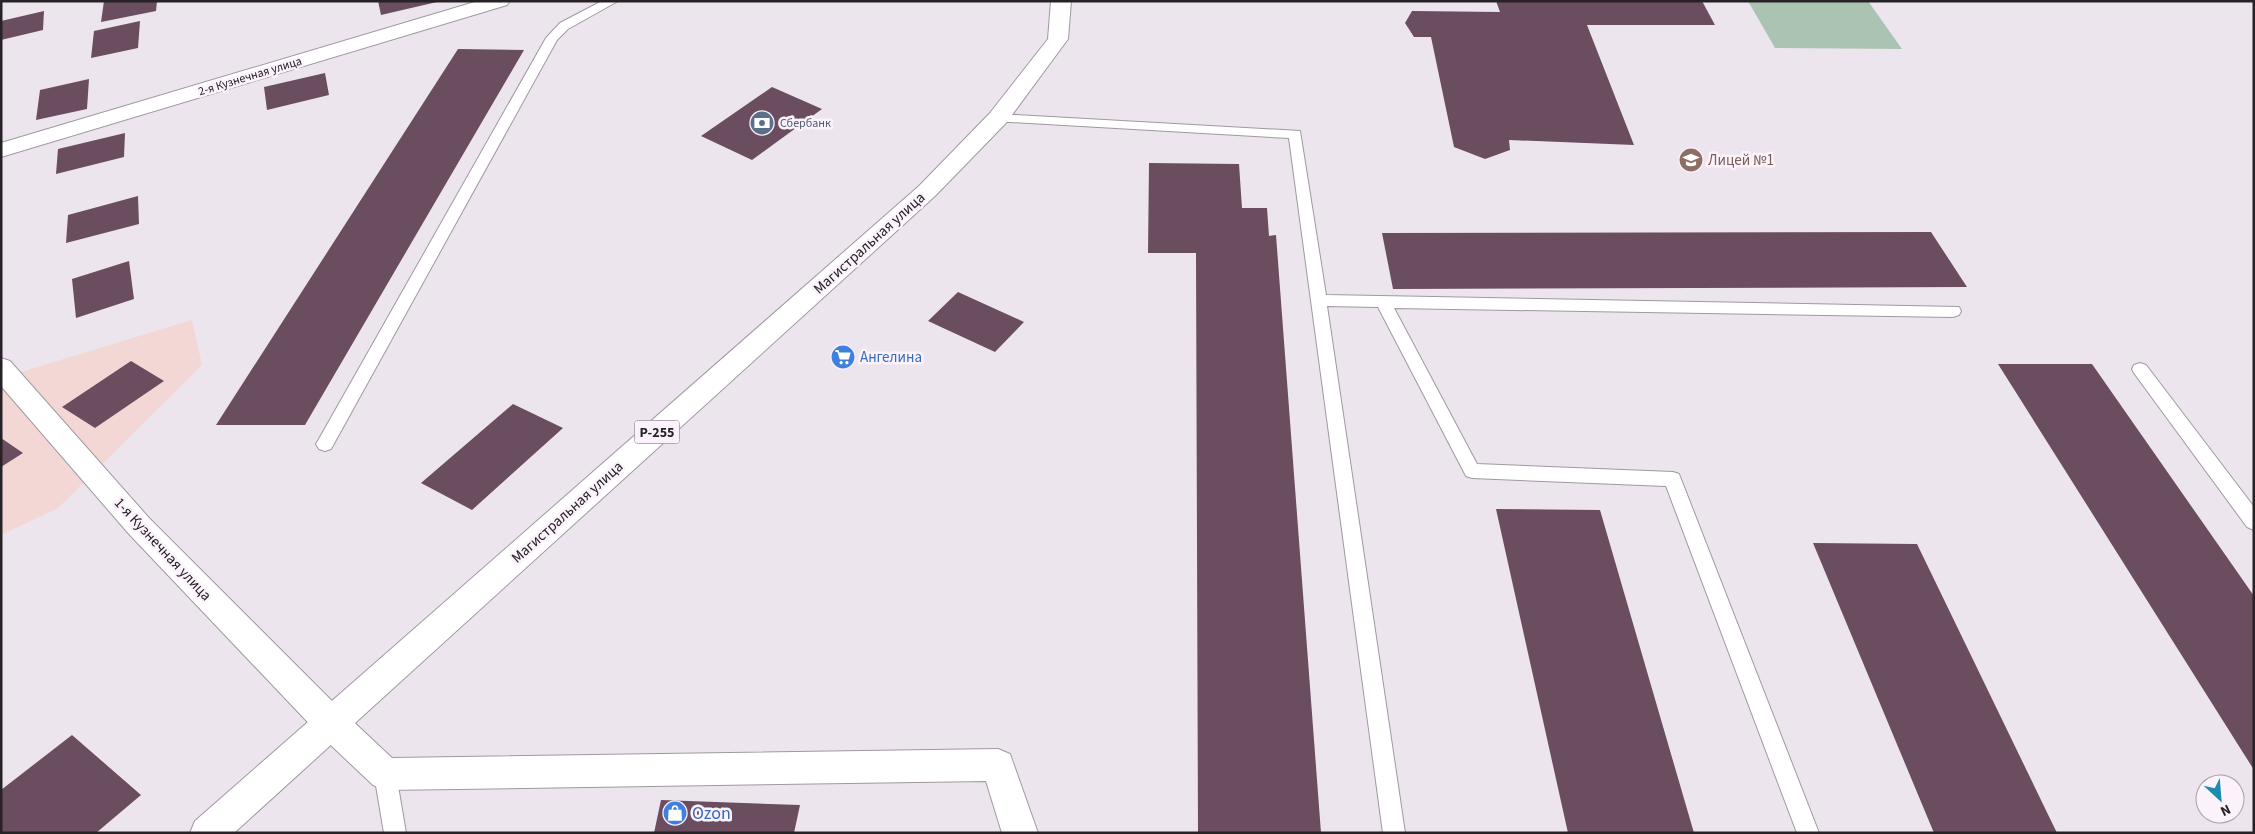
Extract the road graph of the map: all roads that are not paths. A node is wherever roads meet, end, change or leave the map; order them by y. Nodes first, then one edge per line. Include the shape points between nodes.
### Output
1 (500, 1) edge
2 (612, 1) edge
3 (1061, 1) edge
4 (998, 118) junction
5 (1, 150) edge
6 (1318, 300) junction
7 (1383, 302) junction
8 (1953, 311) dead end
9 (1, 368) edge
10 (2140, 369) dead end
11 (325, 444) dead end
12 (2246, 502) edge
13 (2254, 522) edge
14 (331, 723) junction
15 (385, 774) junction
16 (208, 833) edge
17 (395, 833) edge
18 (1020, 833) edge
19 (1394, 833) edge
20 (1808, 833) edge

1 - 5 street, 2-я Кузнечная улица
2 - 11 lane via 564,26 552,38
3 - 4 street, Магистральная улица / Р-255 via 1058,39
4 - 6 lane via 1295,134
4 - 14 street, Магистральная улица / Р-255 via 920,198
6 - 7 lane
6 - 19 lane
7 - 8 lane
7 - 20 lane via 1472,471 1672,479
9 - 14 street, 1-я Кузнечная улица via 139,526
10 - 12 lane
12 - 13 lane
14 - 15 street, 1-я Кузнечная улица
14 - 16 street, Магистральная улица / Р-255
15 - 17 lane
15 - 18 street via 998,765

